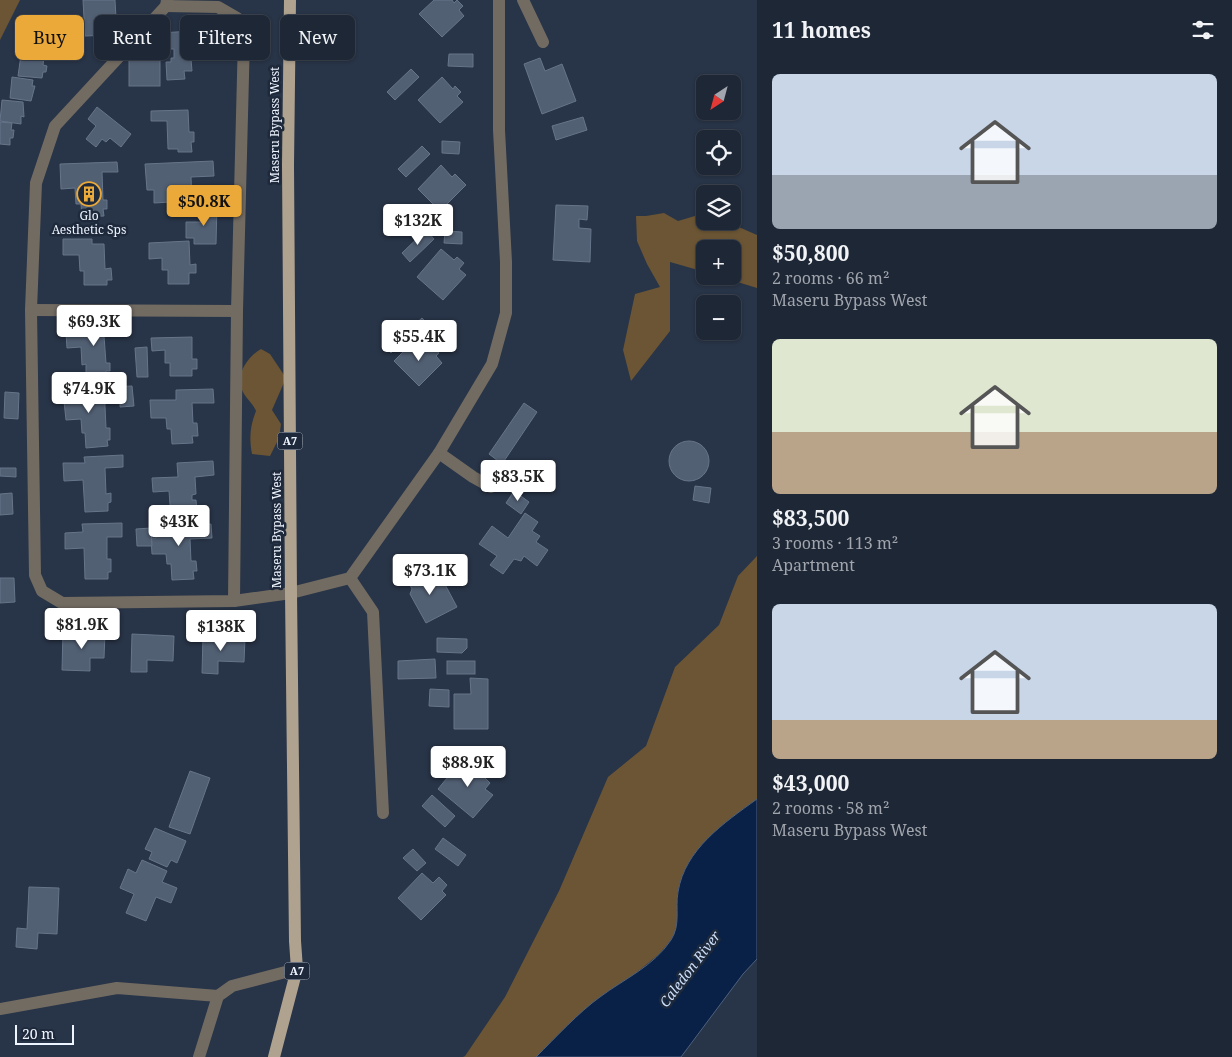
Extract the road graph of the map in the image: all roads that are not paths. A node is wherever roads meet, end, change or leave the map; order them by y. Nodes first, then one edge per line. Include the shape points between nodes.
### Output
1 (290, 0) edge
2 (499, 0) edge
3 (523, 0) edge
4 (166, 3) edge
5 (543, 42) dead end
6 (31, 310) junction
7 (237, 311) junction
8 (439, 453) junction
9 (491, 488) dead end
10 (350, 578) junction
11 (291, 593) junction
12 (234, 601) junction
13 (383, 813) dead end
14 (297, 969) junction
15 (218, 996) junction
16 (0, 1008) edge
17 (199, 1057) edge
18 (274, 1057) edge

1 - 11 main road, Maseru Bypass West / A7
2 - 8 street via 498,130 506,313 492,364
3 - 5 street
4 - 6 street via 55,126 36,183
4 - 7 street via 218,6 237,18 244,37
6 - 7 street
6 - 12 street via 36,575 42,590 62,603
7 - 12 street
8 - 9 street
8 - 10 street
10 - 11 street
10 - 13 street via 372,612
11 - 12 street
11 - 14 main road, Maseru Bypass West / A7
14 - 15 street via 232,986
14 - 18 main road, Maseru Bypass West / A7
15 - 16 street via 117,988
15 - 17 street

